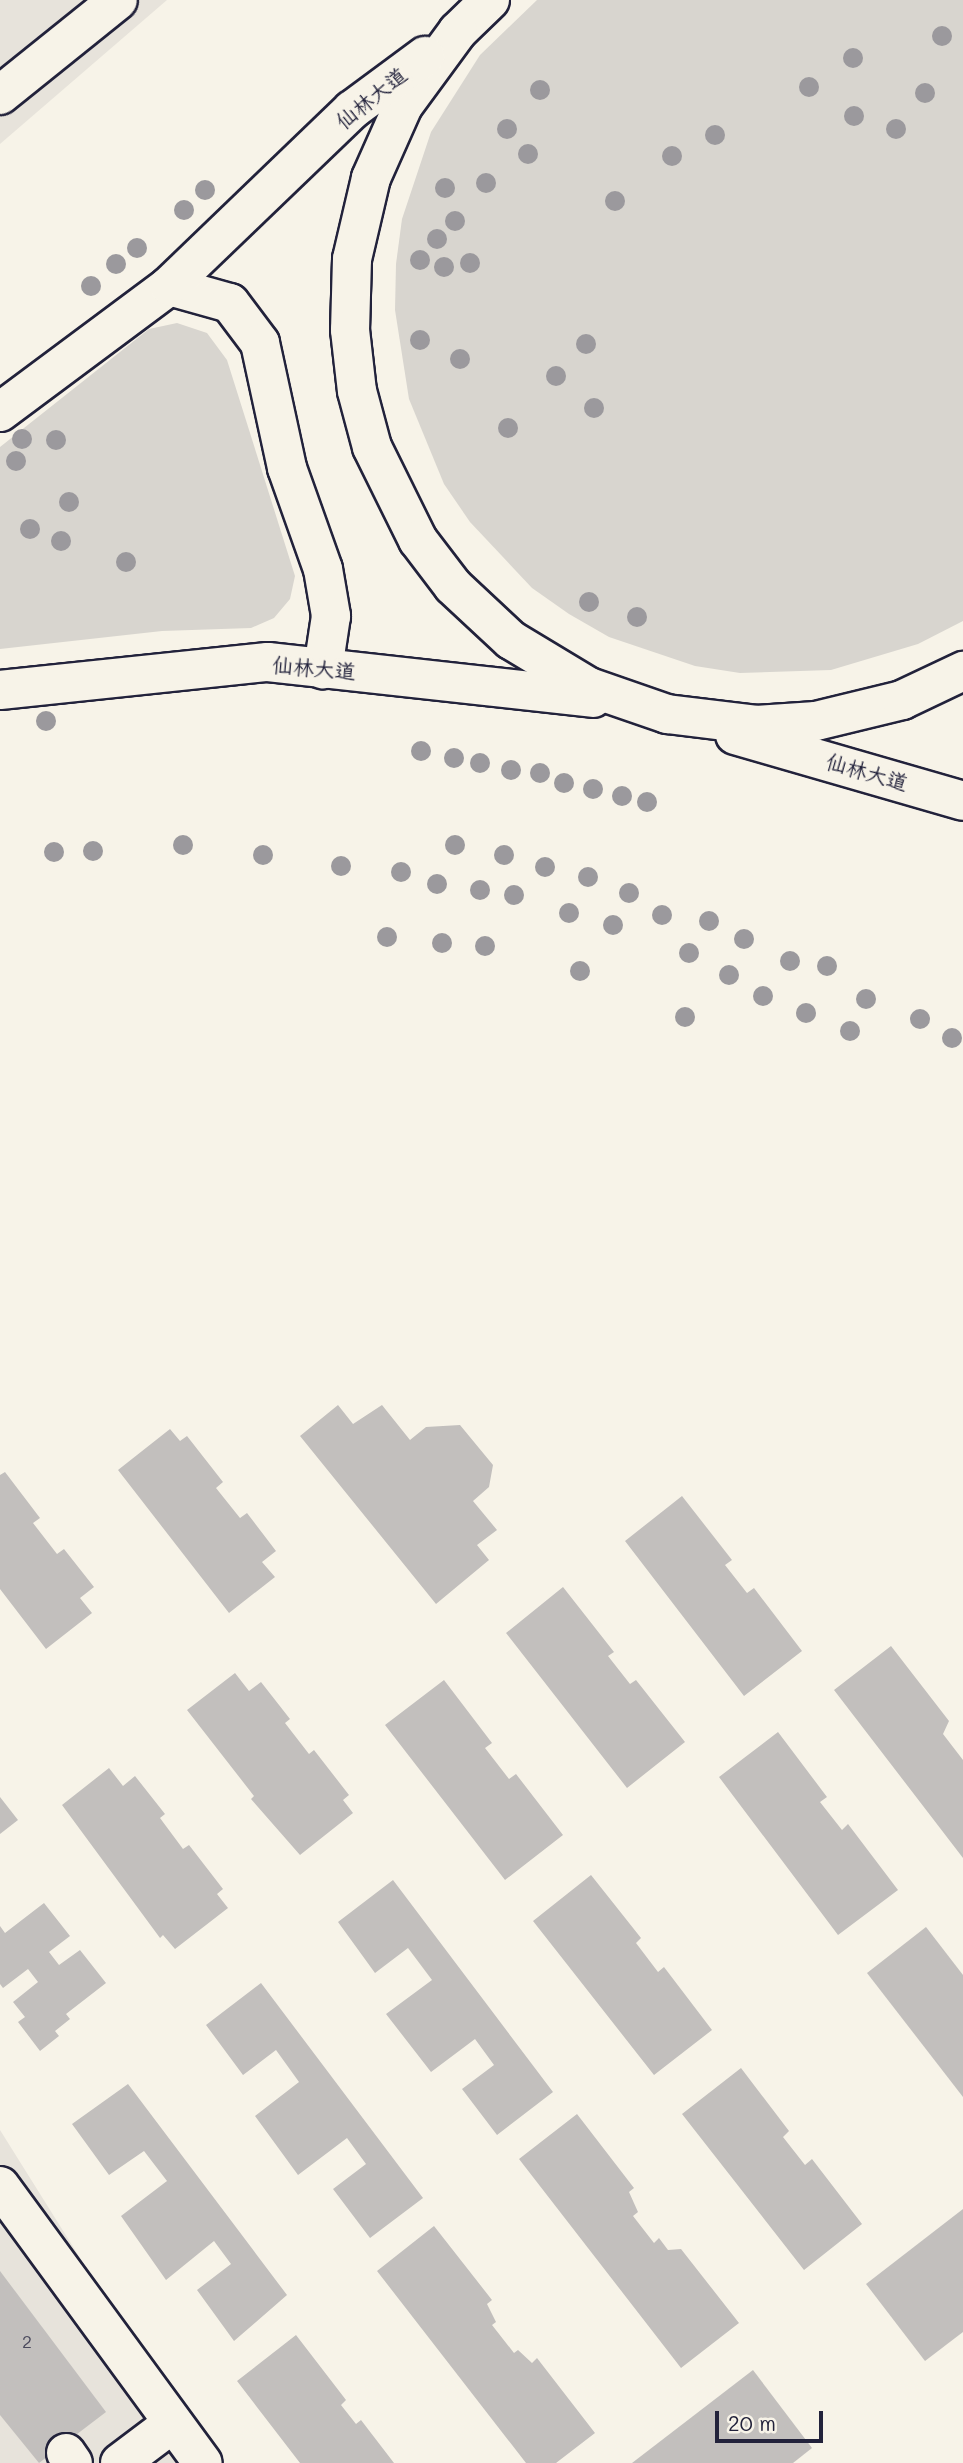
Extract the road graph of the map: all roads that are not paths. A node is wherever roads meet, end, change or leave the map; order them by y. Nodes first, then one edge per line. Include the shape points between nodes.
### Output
1 (118, 0) edge
2 (491, 0) edge
3 (457, 31) junction
4 (0, 95) edge
5 (169, 286) junction
6 (0, 412) edge
7 (323, 669) junction
8 (963, 671) edge
9 (0, 690) edge
10 (627, 702) junction
11 (691, 719) junction
12 (963, 801) edge
13 (0, 2186) edge
14 (173, 2423) junction
15 (120, 2463) edge
16 (203, 2463) edge

1 - 4 main road
2 - 3 main road
3 - 5 main road, 仙林大道 via 352,110
3 - 10 main road via 403,106 371,178 352,259 350,330 357,391 372,447 395,500 453,586 511,640
5 - 6 main road, 仙林大道
5 - 7 main road via 230,303 260,343 287,468 323,569 331,616
7 - 9 main road, 仙林大道 via 268,662
7 - 10 main road, 仙林大道 via 473,681
8 - 11 main road via 902,699 816,721 756,725
10 - 11 main road
11 - 12 main road, 仙林大道
13 - 14 main road
14 - 15 main road
14 - 16 main road

